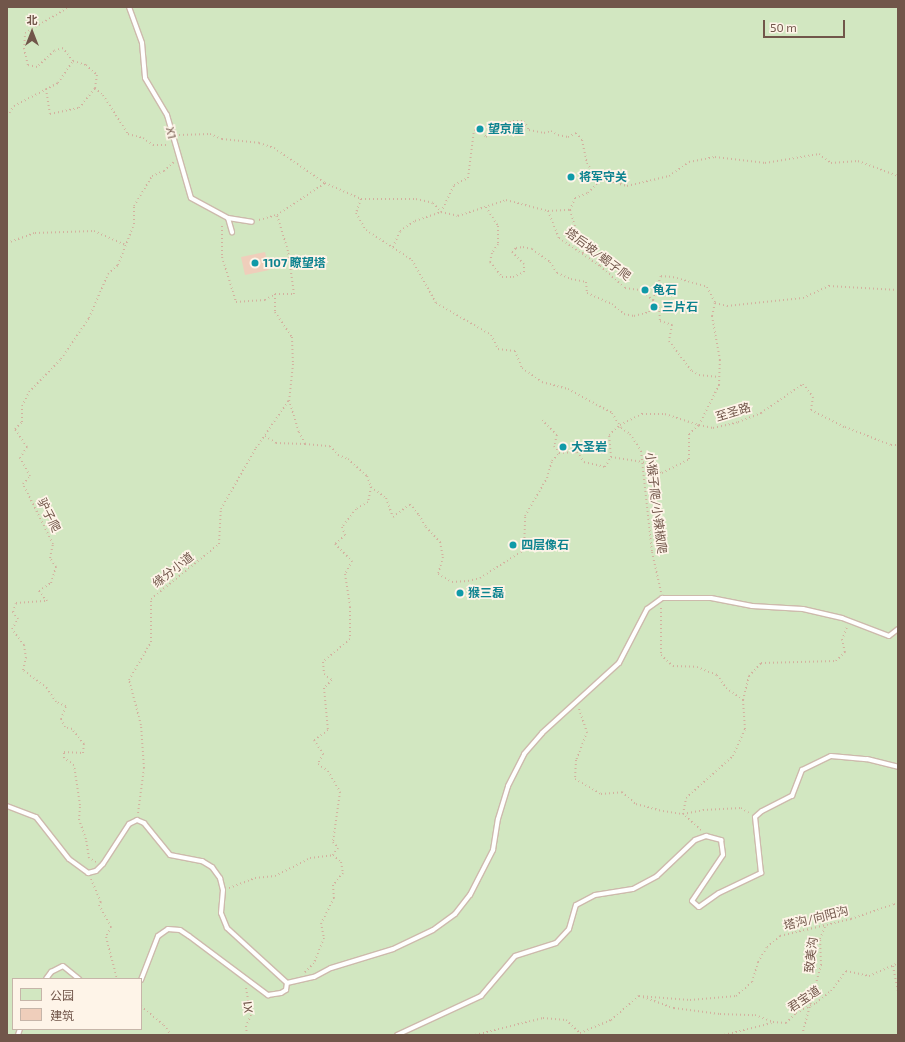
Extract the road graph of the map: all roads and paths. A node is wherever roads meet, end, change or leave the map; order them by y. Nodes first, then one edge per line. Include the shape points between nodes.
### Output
1 (69, 7) edge
2 (129, 7) edge
3 (73, 61) junction
4 (46, 88) junction
5 (95, 88) junction
6 (7, 116) edge
7 (172, 135) junction
8 (174, 144) junction
9 (178, 159) junction
10 (898, 176) edge
11 (601, 179) junction
12 (325, 183) junction
13 (361, 199) junction
14 (486, 207) junction
15 (570, 210) junction
16 (548, 211) junction
17 (441, 212) junction
18 (221, 214) junction
19 (276, 215) junction
20 (228, 218) junction
21 (252, 222) joint
22 (232, 232) dead end
23 (7, 243) edge
24 (125, 245) junction
25 (393, 248) junction
26 (583, 253) junction
27 (898, 290) edge
28 (275, 294) junction
29 (653, 300) junction
30 (715, 303) junction
31 (719, 377) junction
32 (289, 400) junction
33 (542, 420) dead end
34 (699, 425) junction
35 (620, 426) junction
36 (264, 436) junction
37 (305, 444) junction
38 (898, 445) edge
39 (559, 453) junction
40 (611, 457) junction
41 (643, 462) junction
42 (371, 487) junction
43 (662, 598) junction
44 (849, 620) junction
45 (898, 629) edge
46 (743, 700) junction
47 (577, 702) junction
48 (898, 767) edge
49 (7, 806) edge
50 (683, 814) junction
51 (755, 817) junction
52 (137, 820) junction
53 (706, 836) junction
54 (333, 855) junction
55 (94, 868) dead end
56 (88, 873) junction
57 (223, 890) junction
58 (898, 906) edge
59 (826, 924) junction
60 (898, 963) edge
61 (893, 966) junction
62 (300, 973) dead end
63 (47, 978) edge
64 (78, 978) edge
65 (117, 978) edge
66 (142, 978) edge
67 (245, 978) junction
68 (287, 982) junction
69 (898, 991) edge
70 (639, 996) junction
71 (142, 1007) edge
72 (809, 1007) junction
73 (773, 1022) junction
74 (171, 1035) edge
75 (247, 1035) edge
76 (397, 1035) edge
77 (475, 1035) edge
78 (724, 1035) edge
79 (802, 1035) edge

1 - 3 path via 26,33 24,49 28,65 37,68 54,51 63,48
2 - 7 lane, X1 via 142,43 145,78 167,115
3 - 4 path via 58,82
3 - 5 path via 86,65 97,74
4 - 5 path via 50,100 50,114 79,108
4 - 6 path via 14,106
5 - 8 path via 103,95 128,134 143,138 154,145
7 - 8 lane, X1
7 - 12 path via 210,134 222,139 259,143 274,148
8 - 9 lane, X1
9 - 18 lane, X1 via 191,198
9 - 24 path, 驴子爬 via 164,171 152,176 134,206 134,224
10 - 11 path via 858,161 831,163 819,154 765,163 716,158 688,162 669,176 627,186
11 - 15 path via 588,193 574,198
11 - 17 path via 587,163 582,140 576,133 568,137 552,131 544,133 529,130 524,121 513,121 486,137 480,129 474,130 468,178 454,185
12 - 13 path
12 - 19 path
13 - 17 path via 416,199 433,203
13 - 25 path, 小猴子爬/小辣椒爬 via 356,213 366,230
14 - 16 path via 506,200
14 - 17 path via 458,216
14 - 29 path via 498,226 498,244 490,262 502,277 513,277 524,272 524,264 512,252 523,247 550,262 557,272 571,279 586,282 587,293 612,304 624,314 634,316 649,312
15 - 16 path
15 - 26 path
16 - 26 path, 塔后坡/蝎子爬 via 559,238
17 - 25 path via 415,221 400,231
18 - 20 lane, X1
18 - 28 path via 222,257 236,302 265,300
19 - 21 path
19 - 28 path via 288,252 294,294
20 - 21 lane, X1
20 - 22 lane
23 - 24 path via 35,233 94,231
24 - 55 path, 驴子爬 via 118,264 108,274 89,318 61,359 29,392 22,406 22,422 15,429 27,447 20,458 30,476 23,484 53,544 50,558 56,567 51,583 39,591 47,601 16,604 13,612 18,619 12,629 24,645 26,658 23,670 47,688 56,702 66,706 61,718 65,726 72,729 84,744 83,753 64,752 64,758 74,765 80,804 78,820 86,839 89,858 96,861
25 - 35 path, 小猴子爬/小辣椒爬 via 412,260 436,303 491,335 498,348 515,351 522,368 542,382 568,389 612,413
26 - 29 path, 塔后坡/蝎子爬 via 625,288 640,290
27 - 30 path via 829,286 802,298 727,306
28 - 32 path via 275,312 292,337 293,364
29 - 30 path via 661,276 707,287
29 - 31 path via 659,307 660,321 672,325 669,342 692,371 699,375
30 - 31 path via 712,316 720,360
31 - 34 path via 719,385
32 - 36 path, 缘分小道
32 - 37 path
33 - 39 path via 557,435 554,446
34 - 35 path via 664,414 642,414
34 - 38 path, 至圣路 via 713,428 761,413 803,384 813,397 812,410 845,428 891,445
34 - 41 path via 689,434 689,459 662,473
35 - 40 path via 609,436
35 - 41 path, 小猴子爬/小辣椒爬 via 642,450
36 - 37 path via 276,443
36 - 52 path, 缘分小道 via 221,509 220,544 151,599 151,642 130,680 141,725 144,768
37 - 42 path via 330,446 367,476
39 - 40 path via 577,452 584,462 605,467
39 - 42 path via 552,461 547,478 525,516 524,550 480,578 468,581 452,582 438,574 444,557 440,542 426,528 420,515 410,504 393,517 386,498
40 - 41 path
41 - 43 path, 小猴子爬/小辣椒爬 via 652,552
42 - 54 path via 368,502 356,509 342,527 345,535 335,544 352,561 345,574 350,608 350,639 323,662 324,674 332,680 324,688 328,730 314,740 323,754 318,764 328,771 340,792 334,842 338,848
43 - 44 lane via 711,598 752,606 803,609
43 - 46 path, 小猴子爬/小辣椒爬 via 661,655 673,666 697,667 717,675 726,688
43 - 47 lane via 646,609 619,663
44 - 45 lane via 889,636
44 - 46 path via 842,640 845,652 836,661 761,663 749,676
46 - 50 path via 745,728 733,756 686,798
47 - 50 path via 587,732 576,760 575,779 601,794 622,792 636,804
47 - 68 lane via 542,733 524,754 508,786 498,819 493,850 470,895 455,914 433,930 393,949 331,968 314,977
48 - 51 lane via 867,759 831,756 802,770 792,796
49 - 56 lane via 36,816 69,859
50 - 51 path via 741,808
50 - 53 path via 693,820
51 - 53 lane via 761,873 718,893 699,907 692,901 723,855 721,840
52 - 56 lane via 126,827 99,868
52 - 57 lane via 156,835 170,855 202,861 212,867 220,878
53 - 76 lane via 695,840 657,876 633,889 595,895 576,905 569,929 556,943 516,956 481,996
54 - 57 path via 310,858 275,876 255,878
54 - 62 path via 341,862 343,873 334,885 334,898 322,923 324,938 314,963
56 - 65 path via 101,902 99,905 111,927 106,937
57 - 68 lane via 221,913 227,928
58 - 59 path, 塔沟/向阳沟 via 894,904
59 - 70 path, 塔沟/向阳沟 via 780,936 767,947 758,962 752,982 736,996 690,1000
59 - 72 path, 致美沟 via 820,939 821,965
60 - 61 path, 君宝道
61 - 69 path
61 - 72 path, 君宝道 via 869,976 846,971 831,991
63 - 64 lane via 51,972 63,966
66 - 67 lane via 158,936 168,929 180,930
67 - 68 lane via 268,995 286,990
67 - 75 path, X1 via 251,1015 246,1026
70 - 73 path via 674,1008 720,1014 755,1015
70 - 77 path via 611,1020 580,1033 566,1020 543,1018
71 - 74 path via 164,1025
72 - 73 path, 君宝道 via 796,1013 786,1023
72 - 79 path, 致美沟
73 - 78 path, 君宝道

